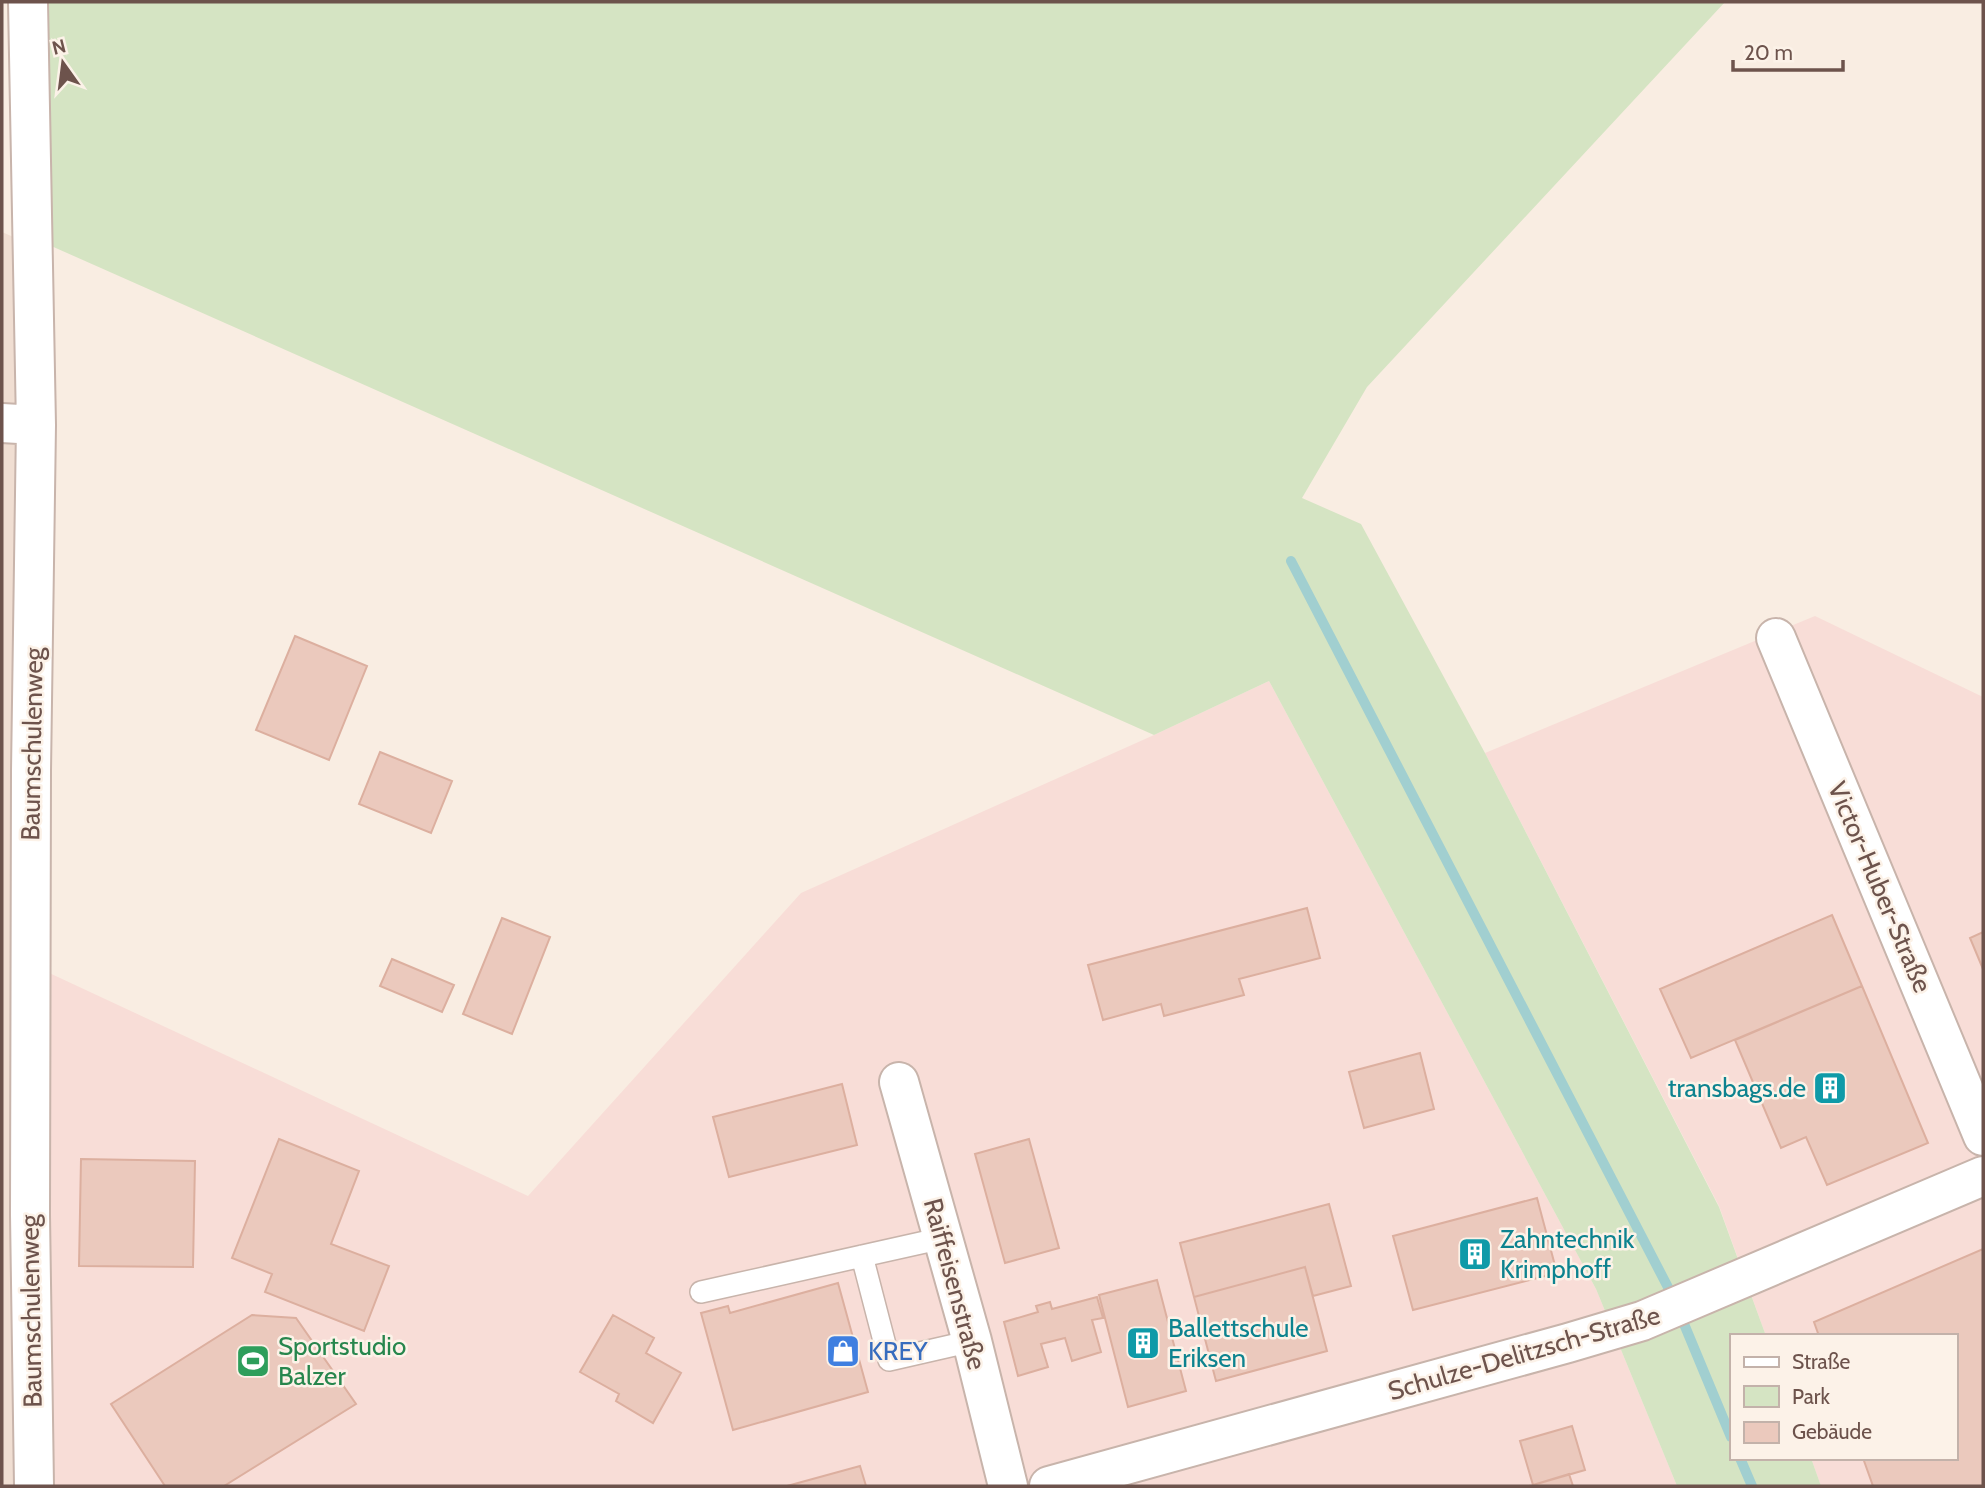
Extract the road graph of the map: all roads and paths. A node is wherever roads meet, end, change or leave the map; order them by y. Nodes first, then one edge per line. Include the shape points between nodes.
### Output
1 (28, 2) edge
2 (19, 424) edge
3 (1776, 638) dead end
4 (16, 771) edge
5 (899, 1082) dead end
6 (1983, 1136) edge
7 (1983, 1176) edge
8 (16, 1215) edge
9 (943, 1238) junction
10 (862, 1256) junction
11 (701, 1292) dead end
12 (972, 1341) junction
13 (34, 1486) edge
14 (1008, 1486) edge
15 (1049, 1486) edge

1 - 2 street, Baumschulenweg
2 - 4 street, Baumschulenweg
3 - 6 street, Victor-Huber-Straße
4 - 8 street, Baumschulenweg
5 - 9 street, Raiffeisenstraße
7 - 15 street, Schulze-Delitzsch-Straße via 1642,1321
8 - 13 street, Baumschulenweg
9 - 10 lane
9 - 12 street, Raiffeisenstraße
10 - 11 lane
10 - 12 lane via 889,1360
12 - 14 street, Raiffeisenstraße

